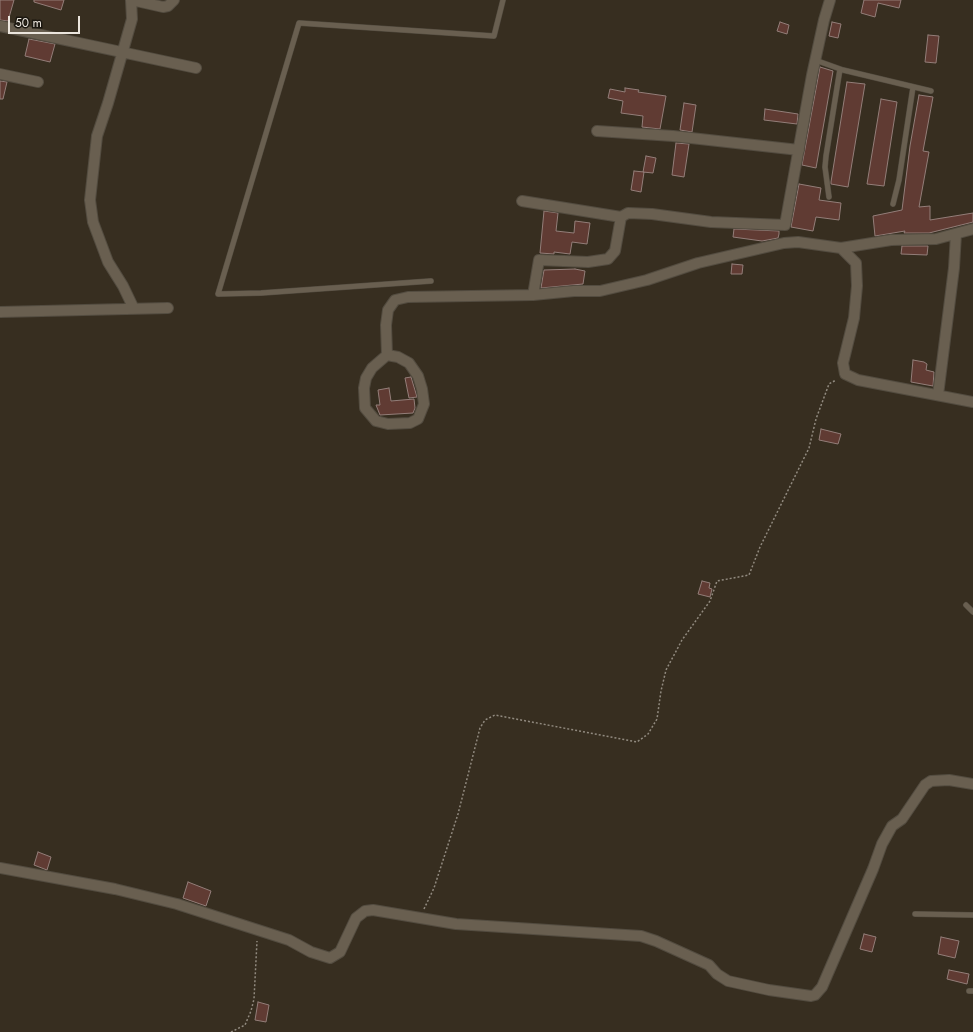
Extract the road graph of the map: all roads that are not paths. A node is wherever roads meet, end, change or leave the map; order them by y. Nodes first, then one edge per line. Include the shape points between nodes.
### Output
1 (131, 0) edge
2 (174, 0) edge
3 (503, 0) edge
4 (830, 0) edge
5 (0, 26) edge
6 (122, 52) junction
7 (815, 60) junction
8 (196, 68) dead end
9 (840, 69) junction
10 (0, 74) edge
11 (38, 82) dead end
12 (913, 87) junction
13 (931, 91) dead end
14 (597, 131) dead end
15 (799, 150) junction
16 (829, 197) dead end
17 (522, 201) dead end
18 (893, 204) dead end
19 (620, 217) junction
20 (785, 225) junction
21 (973, 229) edge
22 (956, 234) junction
23 (784, 243) junction
24 (841, 248) junction
25 (431, 282) dead end
26 (533, 295) junction
27 (168, 308) dead end
28 (134, 309) junction
29 (0, 312) edge
30 (387, 355) junction
31 (938, 395) junction
32 (973, 402) edge
33 (966, 605) dead end
34 (973, 612) edge
35 (973, 784) edge
36 (0, 868) edge
37 (915, 914) dead end
38 (973, 915) edge

1 - 2 street via 162,7 168,6
1 - 6 street via 132,19
3 - 25 lane via 494,36 299,23 218,294
4 - 7 street
5 - 6 street
6 - 8 street
6 - 28 street via 97,136 90,200 93,222 108,262
7 - 9 lane
7 - 15 street
9 - 12 lane
9 - 16 lane via 825,167
10 - 11 street
12 - 13 lane
12 - 18 lane
14 - 15 street via 673,136
15 - 20 street
17 - 19 street
19 - 20 street via 628,213 638,213 711,222
19 - 26 street via 612,256 598,262 539,260
20 - 23 street
21 - 22 street
22 - 24 street via 936,239 891,240
22 - 31 street
23 - 24 street via 804,242
23 - 26 street via 698,263 600,291
24 - 31 street via 856,263 857,286 854,318 843,363 845,374 858,380
26 - 30 street via 408,297 395,300 388,310
27 - 28 street
28 - 29 street
30 - 30 street via 372,368 366,378 365,408 376,421 388,424 410,423 418,418 424,404 418,376 408,363
31 - 32 street
33 - 34 lane
35 - 36 street via 949,780 931,781 925,785 902,819 892,826 822,987 812,996 728,981 709,965 641,936 456,924 373,910 365,911 356,918 340,952 330,958 311,952 289,940 177,904 115,889
37 - 38 lane

